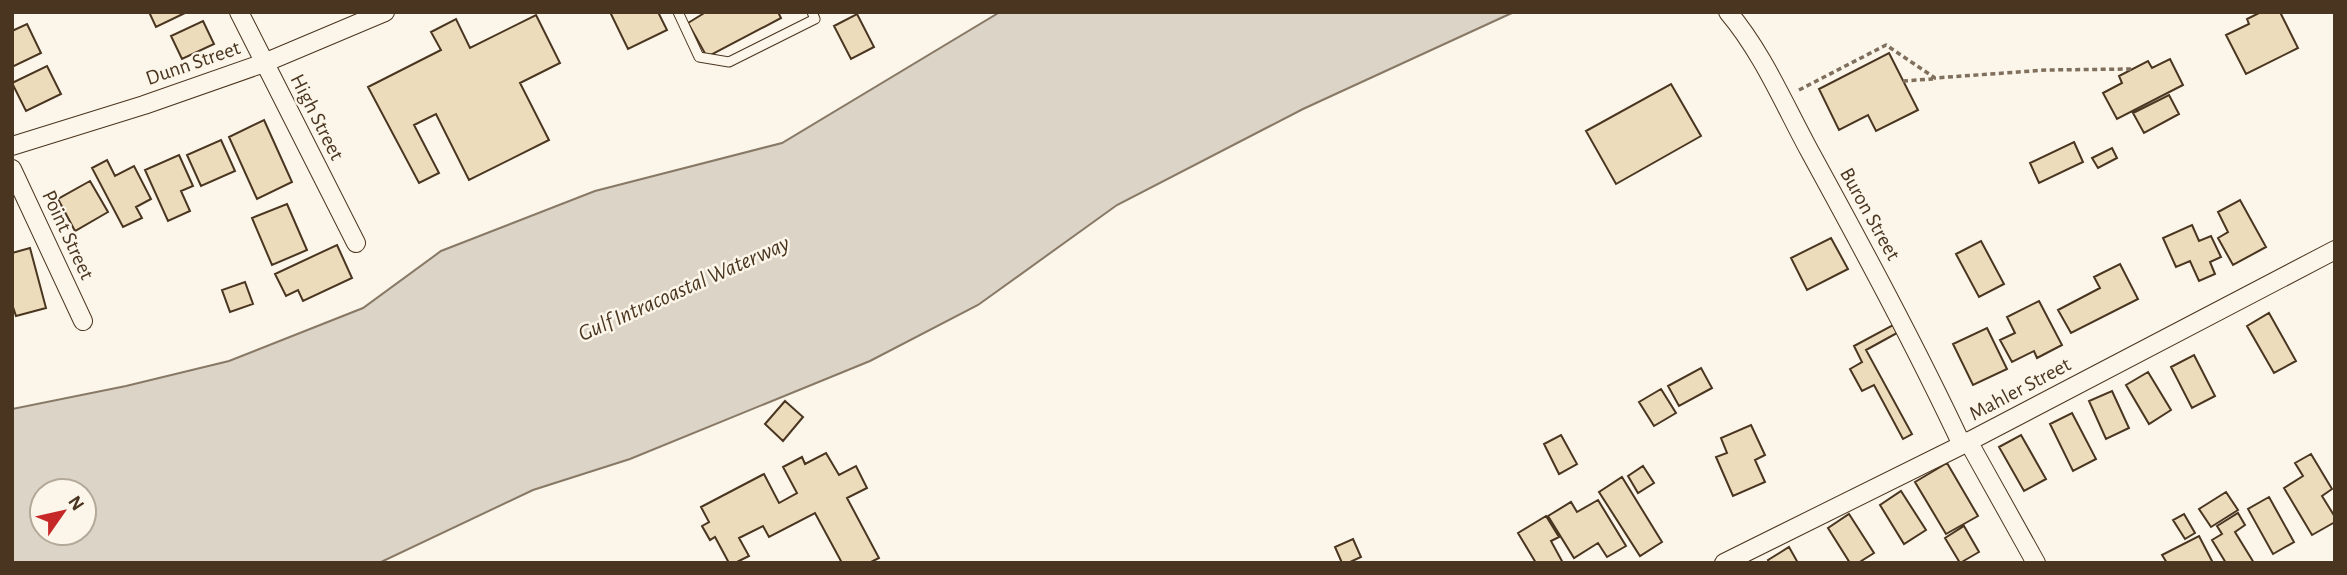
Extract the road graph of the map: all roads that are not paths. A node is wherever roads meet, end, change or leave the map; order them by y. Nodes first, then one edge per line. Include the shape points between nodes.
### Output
1 (239, 12) edge
2 (385, 12) edge
3 (678, 12) edge
4 (812, 12) edge
5 (1728, 12) edge
6 (264, 63) junction
7 (12, 146) edge
8 (12, 169) edge
9 (356, 243) dead end
10 (2335, 250) edge
11 (83, 321) dead end
12 (1965, 443) junction
13 (1724, 563) edge
14 (2036, 563) edge

1 - 6 street, High Street
2 - 6 street, Dunn Street
3 - 4 lane via 699,57 729,62 815,19
5 - 12 street, Buron Street via 1880,279
6 - 7 street, Dunn Street
6 - 9 street, High Street
8 - 11 street, Point Street
10 - 12 street, Mahler Street
12 - 13 street, Mahler Street
12 - 14 street, Buron Street

